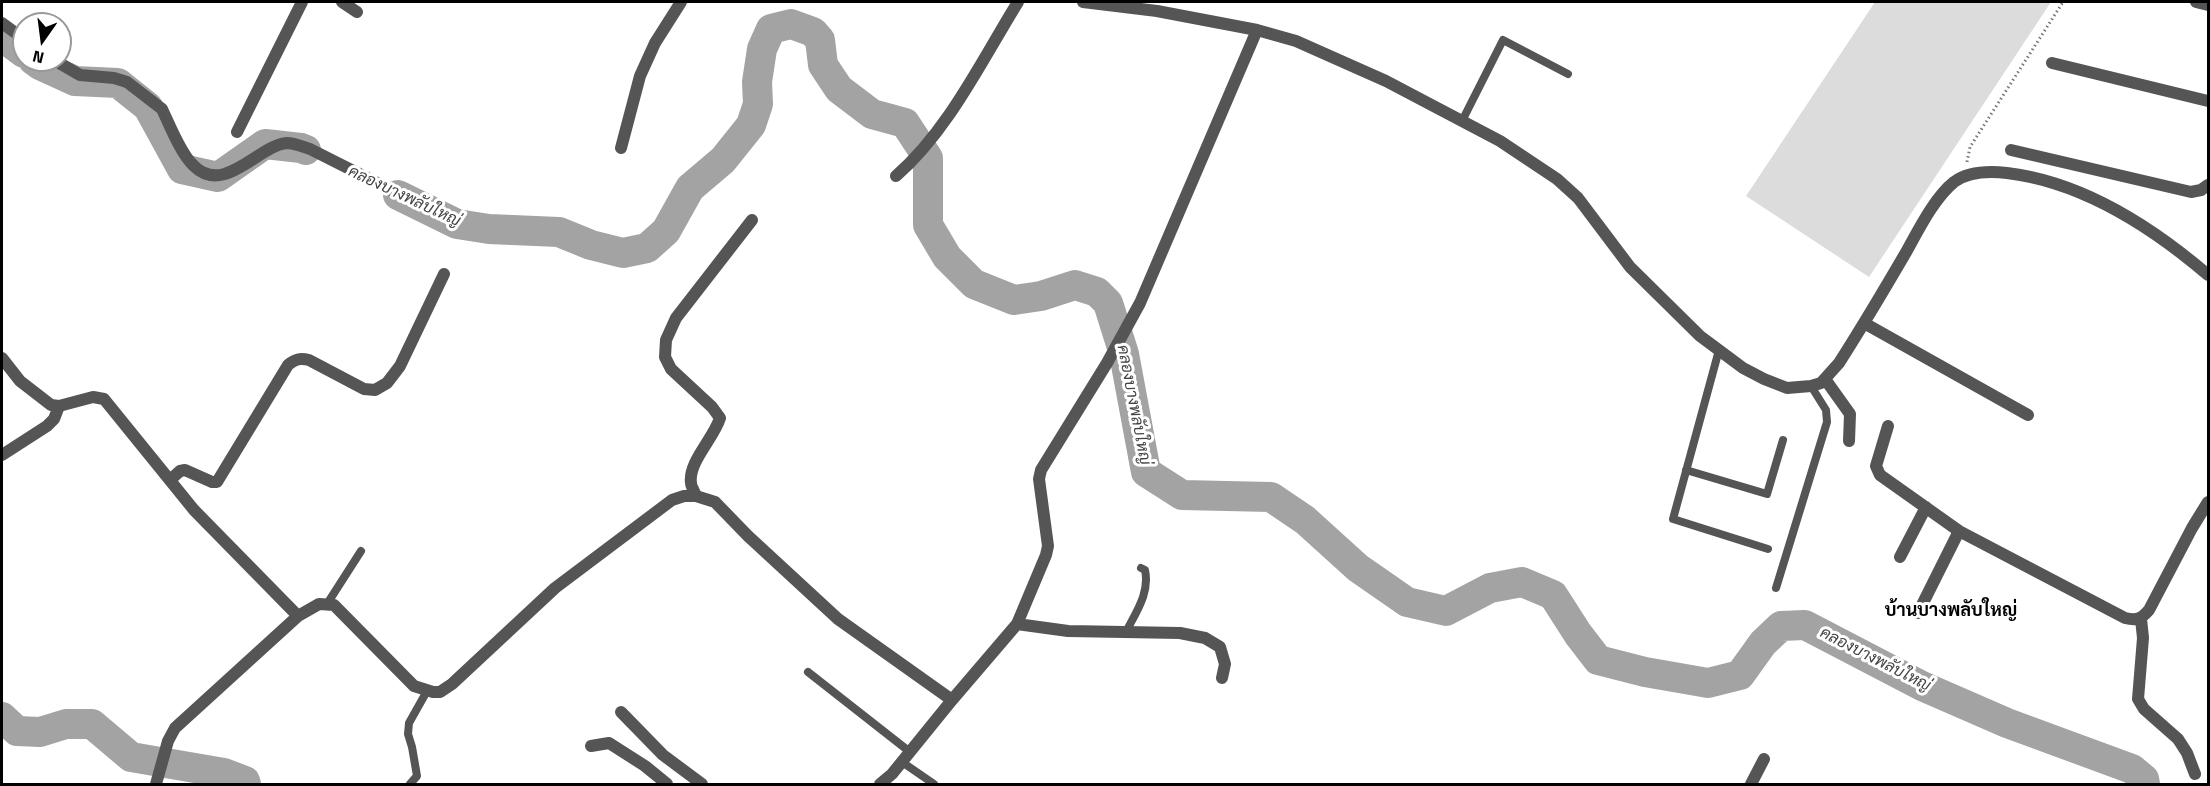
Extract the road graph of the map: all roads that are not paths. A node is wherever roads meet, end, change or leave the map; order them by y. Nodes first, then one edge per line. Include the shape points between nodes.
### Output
1 (302, 2) edge
2 (342, 2) edge
3 (681, 2) edge
4 (1018, 2) edge
5 (1083, 2) edge
6 (2196, 2) edge
7 (2208, 5) edge
8 (357, 12) dead end
9 (1257, 30) junction
10 (2052, 63) dead end
11 (72, 70) edge
12 (1568, 74) dead end
13 (2208, 101) edge
14 (1462, 121) junction
15 (237, 132) dead end
16 (621, 148) dead end
17 (2011, 150) dead end
18 (897, 176) dead end
19 (2208, 184) edge
20 (429, 209) dead end
21 (752, 220) dead end
22 (444, 274) dead end
23 (2208, 275) edge
24 (1864, 323) junction
25 (1719, 350) junction
26 (2, 358) edge
27 (1825, 379) junction
28 (1811, 386) junction
29 (59, 406) junction
30 (2028, 415) dead end
31 (1888, 426) dead end
32 (1783, 440) dead end
33 (1849, 441) dead end
34 (2, 455) edge
35 (1686, 470) junction
36 (170, 480) junction
37 (696, 496) junction
38 (2208, 502) edge
39 (1926, 507) junction
40 (1959, 531) junction
41 (1768, 549) dead end
42 (361, 551) dead end
43 (1900, 557) dead end
44 (1141, 568) dead end
45 (1776, 588) dead end
46 (327, 604) junction
47 (1918, 613) dead end
48 (298, 616) junction
49 (2141, 618) junction
50 (1017, 624) junction
51 (1126, 632) junction
52 (808, 672) dead end
53 (1222, 678) dead end
54 (427, 691) junction
55 (952, 700) junction
56 (621, 712) dead end
57 (591, 746) dead end
58 (906, 757) junction
59 (1764, 759) dead end
60 (2195, 774) dead end
61 (157, 781) edge
62 (410, 784) edge
63 (667, 784) edge
64 (702, 784) edge
65 (880, 784) edge
66 (934, 784) edge
67 (1751, 784) edge

1 - 15 street
2 - 8 street
3 - 16 street via 640,76
4 - 18 street via 940,128
5 - 9 street
6 - 7 street
9 - 14 street via 1296,41 1386,81
9 - 50 street via 1140,303 1041,470 1048,546
10 - 13 street
11 - 20 street via 127,82 156,103 198,170 230,172 290,143 310,149
12 - 14 lane via 1503,40
14 - 25 street via 1557,179 1578,198 1630,267
17 - 19 street via 2191,192
21 - 37 street via 676,318 666,340 665,357 671,369 720,418 693,470 691,483
22 - 36 street via 400,366 387,383 375,390 364,389 309,360 294,360 217,482 185,470
23 - 24 street via 2107,205 2041,180 1979,172 1947,188
24 - 27 street
24 - 30 street
25 - 28 street via 1764,379 1787,387
25 - 35 lane
26 - 29 street via 20,381 43,400
27 - 28 street
27 - 33 street via 1850,414
28 - 45 lane via 1826,410 1827,422
29 - 34 street via 47,426
29 - 36 street via 93,397 104,399
31 - 39 street via 1876,469
32 - 35 lane via 1767,494
35 - 41 lane via 1673,519
36 - 48 street via 194,510
37 - 54 street via 672,500 555,588 452,684 440,692
37 - 55 street via 715,502 838,619
38 - 49 street
39 - 40 street
39 - 43 street
40 - 47 street
40 - 49 street via 2125,618
42 - 46 lane
44 - 51 lane via 1147,578 1145,594
46 - 48 street via 319,604
46 - 54 street via 334,605 414,686
48 - 61 street via 175,728
49 - 60 street via 2138,699 2178,739
50 - 51 street via 1068,631
50 - 55 street
51 - 53 street via 1180,633 1205,638 1220,647 1225,664
52 - 58 lane
54 - 62 lane via 409,723 417,776
55 - 58 street
56 - 64 street via 663,755
57 - 63 street via 609,743
58 - 65 street
58 - 66 lane
59 - 67 street

